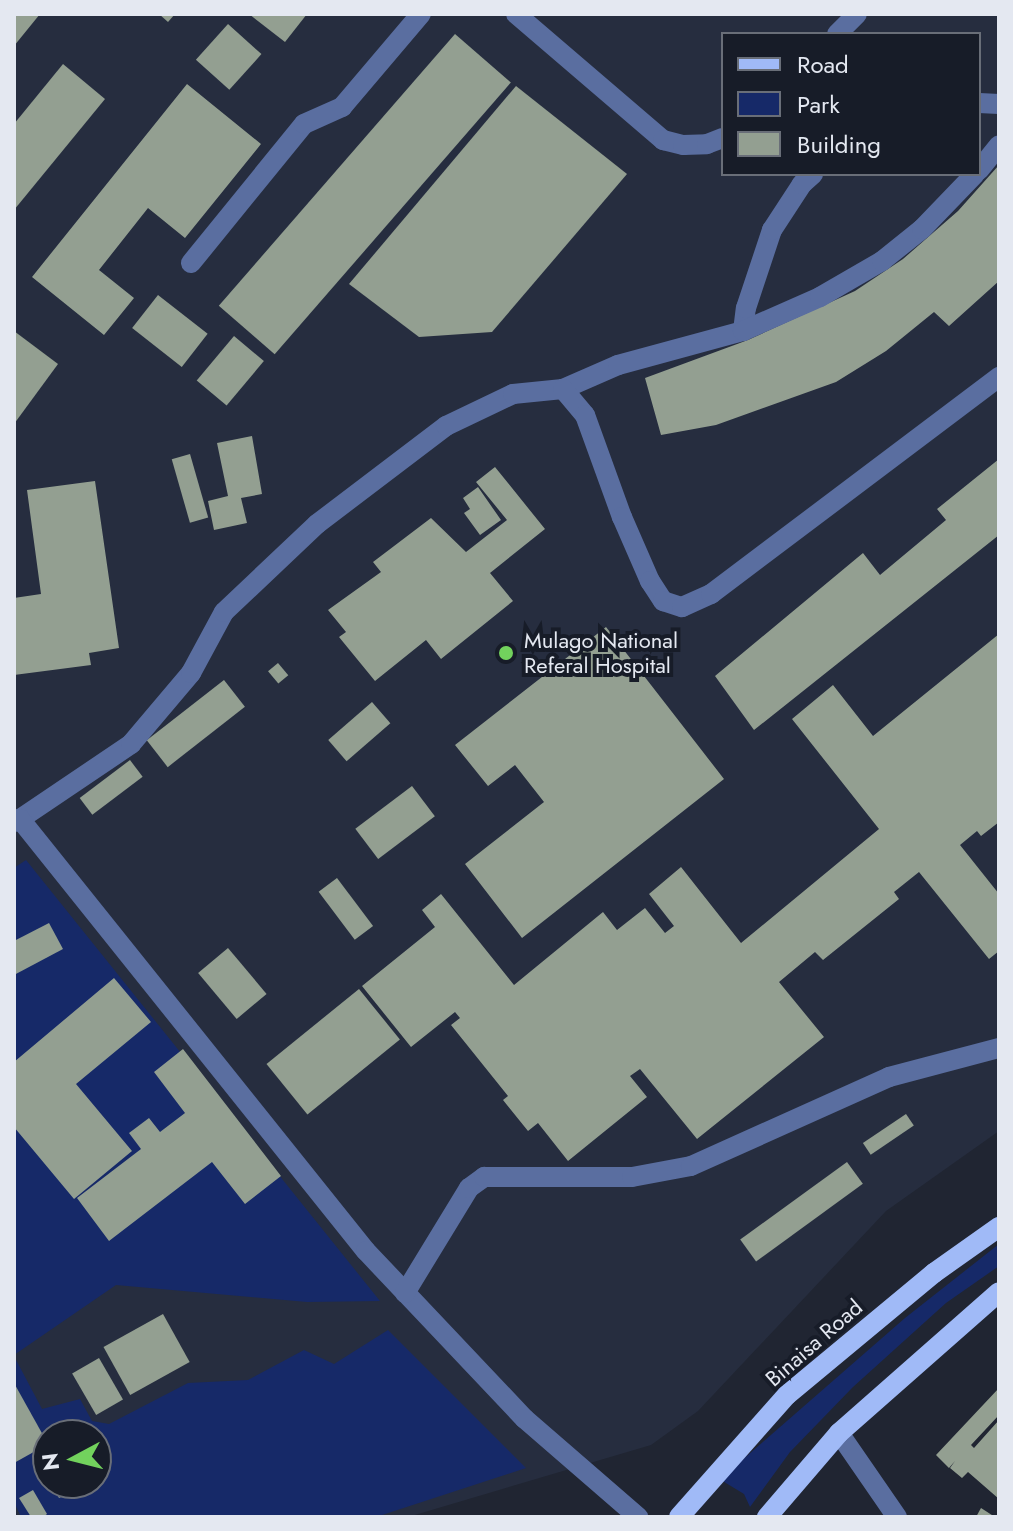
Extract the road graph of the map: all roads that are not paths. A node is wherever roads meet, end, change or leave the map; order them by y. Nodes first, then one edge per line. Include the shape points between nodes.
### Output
1 (421, 14) edge
2 (516, 14) edge
3 (857, 14) edge
4 (839, 32) edge
5 (721, 139) edge
6 (999, 145) edge
7 (981, 167) edge
8 (811, 176) edge
9 (973, 176) edge
10 (191, 263) dead end
11 (743, 331) junction
12 (999, 377) edge
13 (563, 389) junction
14 (17, 820) edge
15 (999, 1048) edge
16 (999, 1227) edge
17 (999, 1292) edge
18 (405, 1293) junction
19 (839, 1433) junction
20 (638, 1517) edge
21 (679, 1517) edge
22 (767, 1517) edge
23 (897, 1517) edge

1 - 10 street via 342,107 304,124
2 - 5 street via 663,140 683,145
3 - 4 street
6 - 7 street
8 - 11 street via 772,230
9 - 11 street via 882,261 820,297
11 - 13 street via 618,365
12 - 13 street via 711,594 682,607 663,601 650,581 585,415
13 - 14 street via 513,394 446,426 317,524 224,612 191,673 131,744
14 - 18 street
15 - 18 street via 889,1077 691,1166 632,1177 484,1177 469,1188
16 - 21 main road, Binaisa Road via 934,1273 787,1395
17 - 19 main road
18 - 20 street via 525,1419
19 - 22 main road
19 - 23 street

